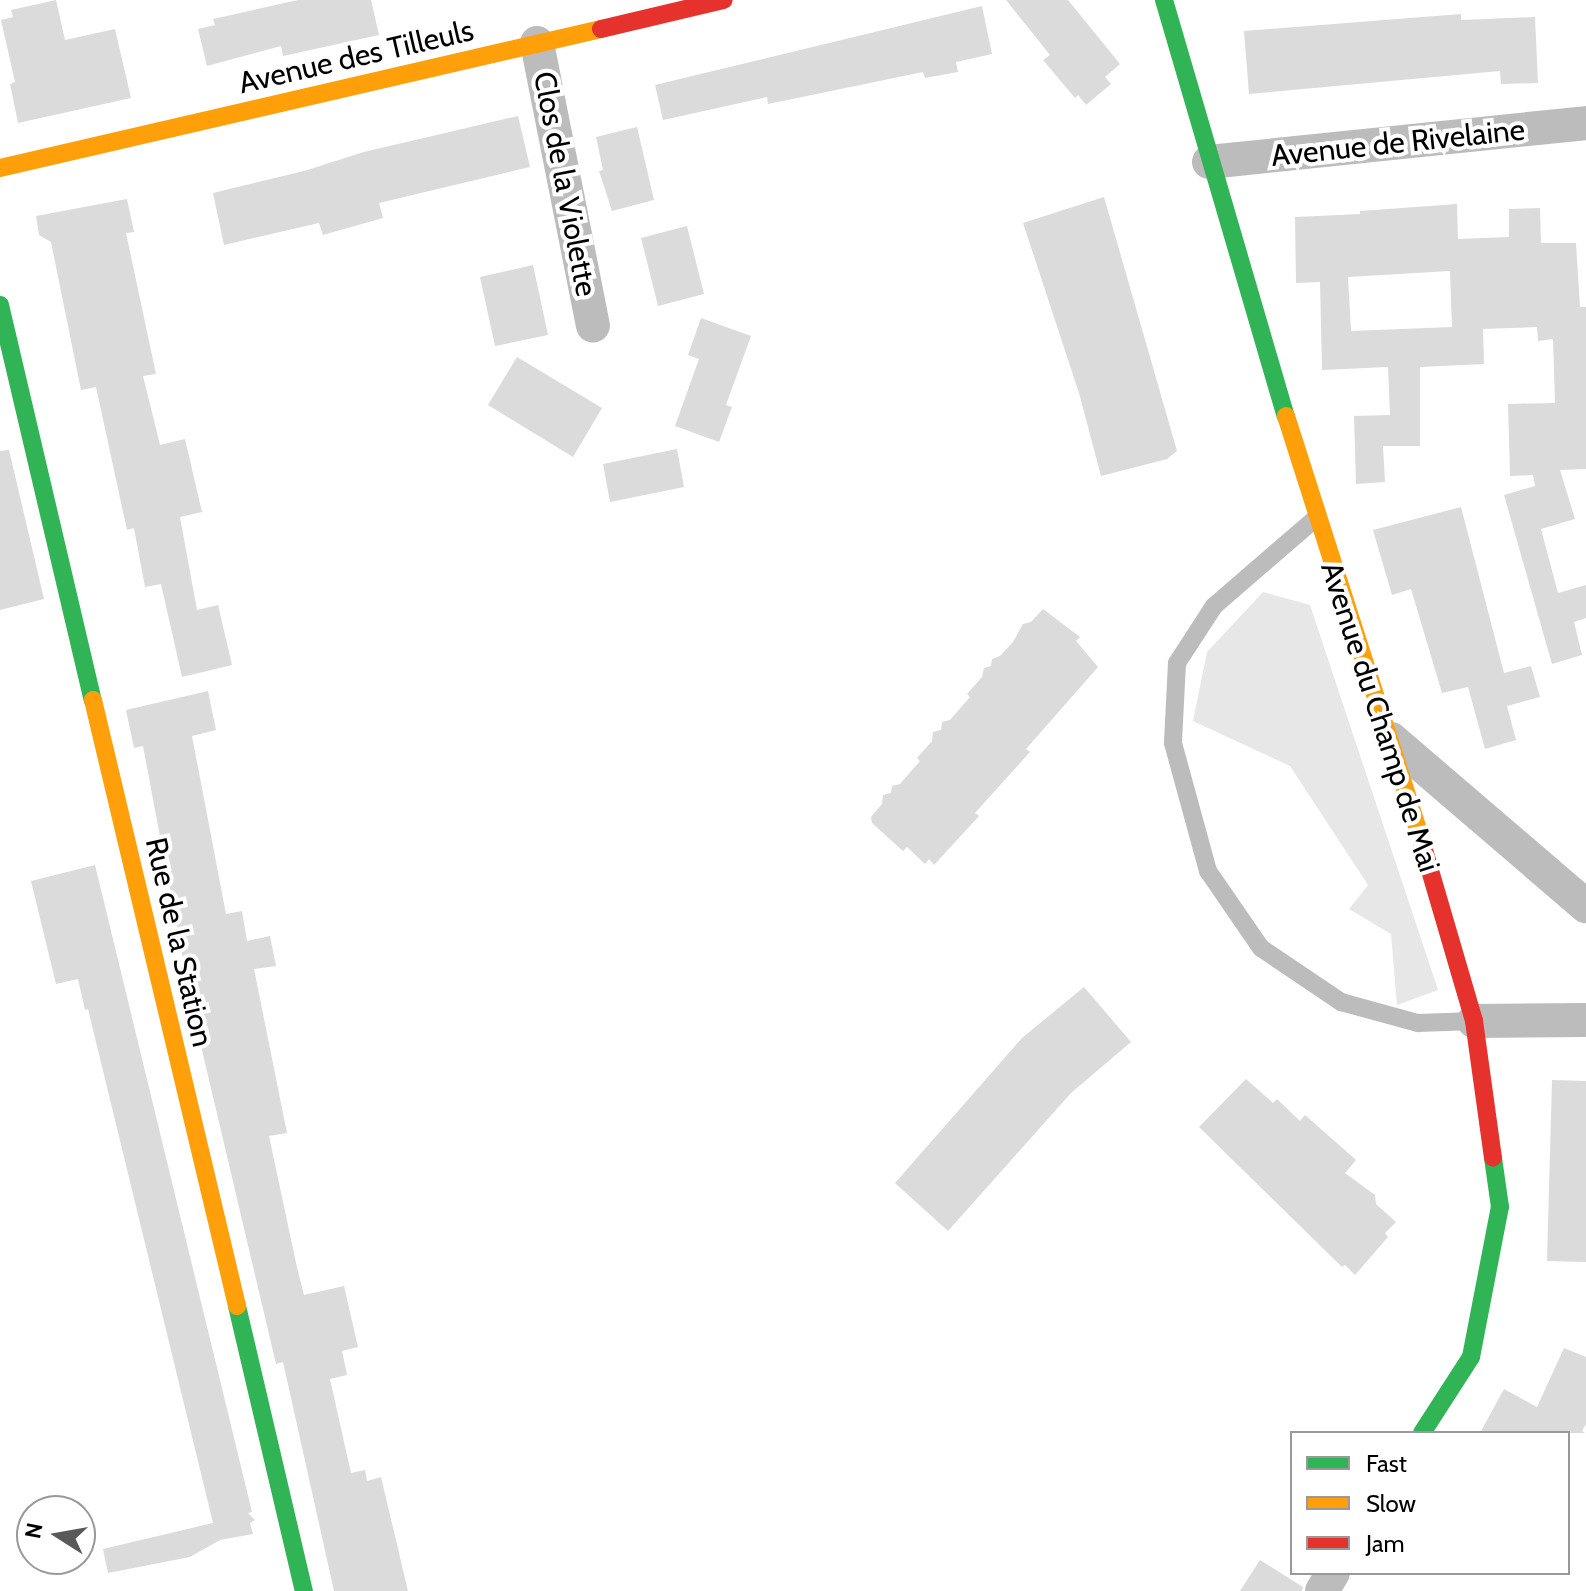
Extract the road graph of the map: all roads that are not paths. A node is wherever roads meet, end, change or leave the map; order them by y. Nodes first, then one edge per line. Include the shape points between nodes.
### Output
1 (724, 0) edge
2 (1164, 0) edge
3 (594, 15) edge
4 (537, 43) junction
5 (1586, 123) edge
6 (1209, 162) junction
7 (0, 168) edge
8 (2, 324) edge
9 (593, 326) dead end
10 (1316, 518) junction
11 (1391, 739) junction
12 (1586, 906) edge
13 (1586, 1020) edge
14 (1474, 1021) junction
15 (1423, 1431) edge
16 (304, 1591) edge

1 - 3 street, Avenue des Tilleuls
2 - 6 street, Avenue du Champ de Mai
3 - 4 street, Avenue des Tilleuls
4 - 7 street, Avenue des Tilleuls
4 - 9 street, Clos de la Violette
5 - 6 street, Avenue de Rivelaine
6 - 10 street, Avenue du Champ de Mai
8 - 16 street, Rue de la Station
10 - 11 street, Avenue du Champ de Mai
10 - 14 lane via 1214,606 1177,663 1173,743 1208,871 1261,948 1341,1002 1418,1023
11 - 12 street
11 - 14 street, Avenue du Champ de Mai
13 - 14 street
14 - 15 street, Avenue du Champ de Mai via 1500,1207 1471,1357

